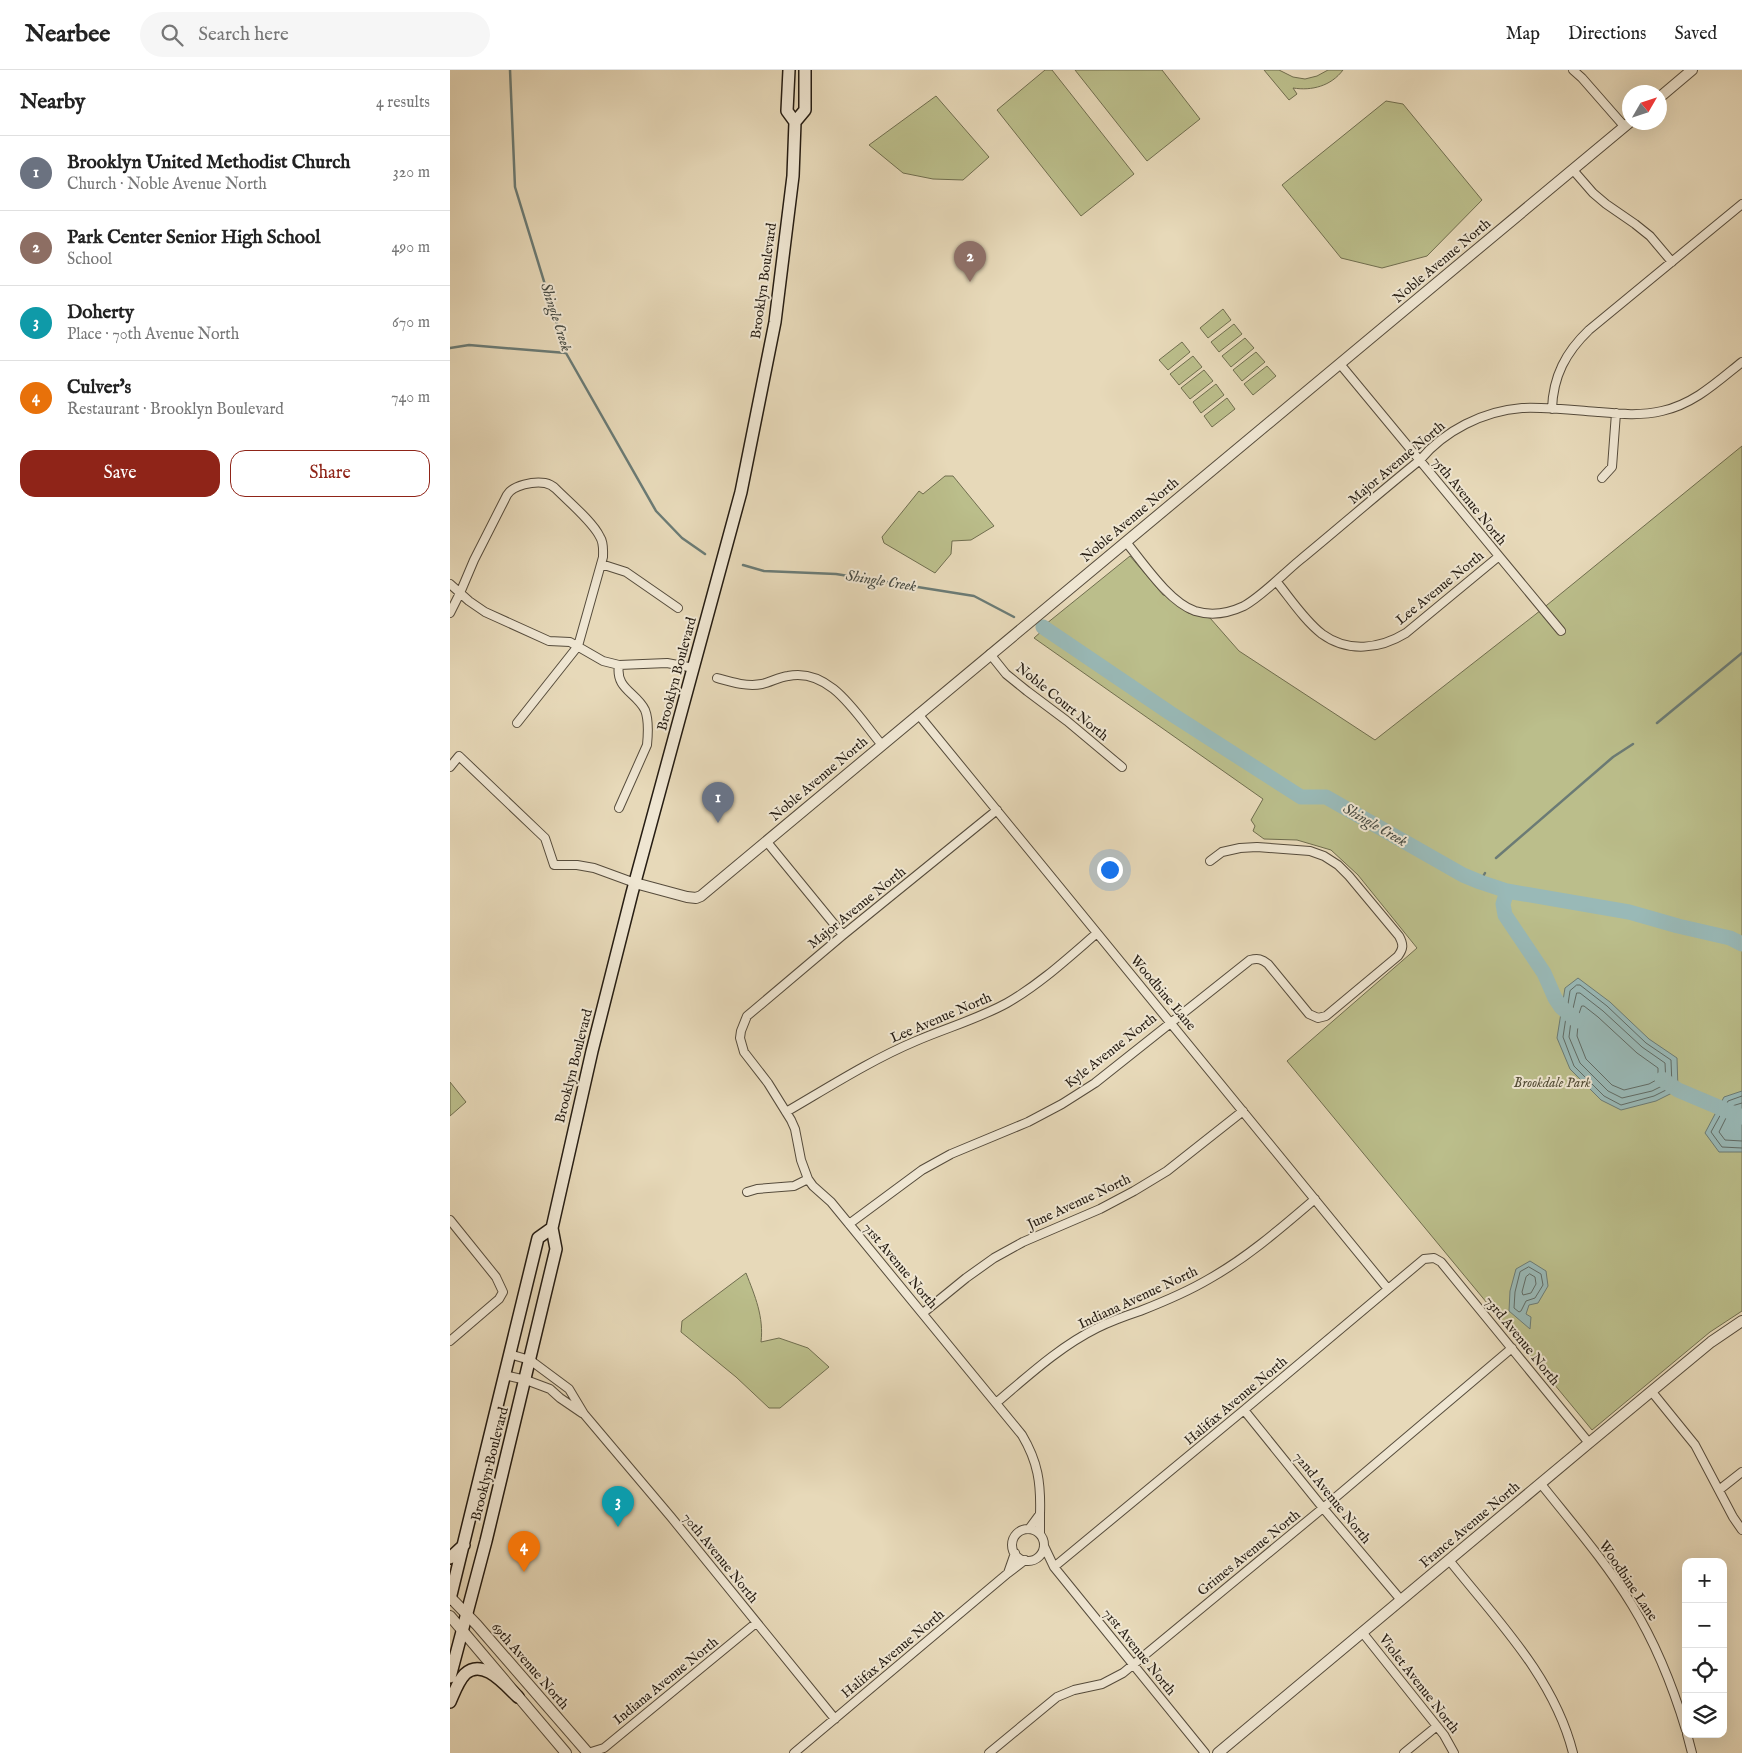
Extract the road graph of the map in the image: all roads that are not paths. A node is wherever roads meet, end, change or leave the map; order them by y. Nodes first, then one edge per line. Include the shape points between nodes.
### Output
1 (789, 70) edge
2 (805, 70) edge
3 (1573, 70) edge
4 (1692, 70) edge
5 (1667, 91) edge
6 (1622, 119) edge
7 (795, 122) junction
8 (1622, 128) edge
9 (1573, 170) junction
10 (1742, 204) edge
11 (1672, 262) junction
12 (1742, 362) edge
13 (1340, 364) junction
14 (1552, 409) junction
15 (1616, 414) junction
16 (1420, 460) junction
17 (1602, 478) dead end
18 (1126, 542) junction
19 (1498, 557) junction
20 (601, 564) junction
21 (1276, 581) junction
22 (450, 584) edge
23 (460, 593) junction
24 (678, 608) dead end
25 (450, 613) edge
26 (1561, 631) dead end
27 (578, 646) junction
28 (990, 654) junction
29 (619, 665) junction
30 (694, 668) junction
31 (717, 678) dead end
32 (918, 714) junction
33 (517, 723) dead end
34 (882, 745) junction
35 (450, 767) edge
36 (1122, 767) dead end
37 (619, 808) dead end
38 (997, 810) junction
39 (767, 842) junction
40 (1210, 861) dead end
41 (636, 883) junction
42 (1097, 933) junction
43 (843, 935) junction
44 (1170, 1022) junction
45 (741, 1031) joint
46 (1242, 1110) junction
47 (786, 1112) junction
48 (808, 1179) junction
49 (748, 1192) dead end
50 (1316, 1199) junction
51 (450, 1220) edge
52 (849, 1224) junction
53 (552, 1228) junction
54 (1434, 1258) joint
55 (1388, 1288) junction
56 (923, 1313) junction
57 (1742, 1321) edge
58 (450, 1341) edge
59 (1512, 1348) junction
60 (509, 1354) junction
61 (530, 1360) junction
62 (504, 1375) junction
63 (526, 1380) junction
64 (1652, 1392) junction
65 (996, 1403) junction
66 (1244, 1410) junction
67 (584, 1414) junction
68 (1589, 1443) junction
69 (1742, 1472) edge
70 (1540, 1484) junction
71 (1719, 1490) junction
72 (1323, 1508) junction
73 (1040, 1514) junction
74 (1028, 1529) junction
75 (1742, 1530) edge
76 (1040, 1534) junction
77 (464, 1546) junction
78 (1044, 1546) junction
79 (1015, 1553) junction
80 (450, 1558) edge
81 (1036, 1559) junction
82 (1025, 1560) junction
83 (1448, 1560) junction
84 (1054, 1567) junction
85 (1008, 1573) junction
86 (450, 1598) edge
87 (1400, 1600) junction
88 (467, 1614) junction
89 (450, 1616) edge
90 (756, 1623) junction
91 (463, 1630) junction
92 (1362, 1632) junction
93 (1133, 1665) junction
94 (450, 1677) edge
95 (518, 1697) junction
96 (450, 1702) edge
97 (834, 1719) junction
98 (1682, 1719) edge
99 (1437, 1726) junction
100 (1688, 1738) edge
101 (566, 1753) edge
102 (588, 1753) edge
103 (794, 1753) edge
104 (989, 1753) edge
105 (1205, 1753) edge
106 (1218, 1753) edge
107 (1404, 1753) edge
108 (1454, 1753) edge
109 (1573, 1753) edge
110 (1692, 1753) edge

1 - 7 main road, Brooklyn Boulevard via 787,111
2 - 7 main road, Brooklyn Boulevard via 805,110
3 - 6 street
4 - 5 street
7 - 30 main road, Brooklyn Boulevard via 793,176 766,370 742,492
8 - 9 street, Noble Avenue North
9 - 11 street via 1593,193 1650,236
9 - 13 street, Noble Avenue North
10 - 11 street
11 - 14 street via 1578,341 1560,367
12 - 15 street via 1697,398 1680,406 1645,414
13 - 16 street, 75th Avenue North
13 - 18 street, Noble Avenue North
14 - 15 street
14 - 16 street, Major Avenue North via 1520,408 1477,418 1440,441
15 - 17 street via 1612,467
16 - 19 street, 75th Avenue North
16 - 21 street, Major Avenue North
18 - 21 street, Major Avenue North via 1176,600 1197,611 1221,613 1244,606
18 - 28 street, Noble Avenue North
19 - 21 street, Lee Avenue North via 1406,632 1393,641 1372,646 1349,646 1322,634
19 - 26 street, 75th Avenue North
20 - 23 street via 604,547 596,529 556,489 544,482 517,487 509,492
20 - 24 street via 626,572
20 - 27 street
22 - 23 street
23 - 25 street
23 - 27 street via 477,608 543,639
27 - 29 street via 603,661
27 - 33 street
28 - 32 street, Noble Avenue North
28 - 36 street, Noble Court North via 1027,692
29 - 30 street via 666,664
29 - 37 street via 619,680 644,710 648,738
30 - 41 main road, Brooklyn Boulevard
31 - 34 street via 746,685 800,674 818,678 833,688
32 - 34 street, Noble Avenue North
32 - 38 street, Woodbine Lane
34 - 39 street, Noble Avenue North
35 - 41 street via 458,756 545,838 554,865 594,868
38 - 42 street, Woodbine Lane
38 - 43 street, Major Avenue North
39 - 41 street, Noble Avenue North via 696,898
39 - 43 street
40 - 44 street, Kyle Avenue North via 1222,852 1257,847 1310,850 1324,856 1349,876 1403,943 1403,949 1326,1016 1318,1018 1309,1014 1268,964 1256,958 1245,963
41 - 53 main road, Brooklyn Boulevard via 592,1051
42 - 44 street, Woodbine Lane
42 - 47 street, Lee Avenue North via 1030,988 1006,1003 879,1058
43 - 45 street, Major Avenue North via 747,1016
44 - 46 street, Woodbine Lane
44 - 52 street, Kyle Avenue North via 1095,1084 1028,1122 951,1154 922,1170
45 - 47 street, 71st Avenue North via 744,1052
46 - 50 street, Woodbine Lane
46 - 56 street, June Avenue North via 1151,1181 1100,1209 1008,1250 966,1278
47 - 48 street, 71st Avenue North via 795,1129
48 - 49 street via 794,1186
48 - 52 street, 71st Avenue North
50 - 55 street, Woodbine Lane
50 - 65 street, Indiana Avenue North via 1242,1258 1209,1279 1097,1328 1068,1345
51 - 58 street via 496,1278 503,1292
52 - 56 street, 71st Avenue North
53 - 60 main road, Brooklyn Boulevard via 538,1238
53 - 61 main road, Brooklyn Boulevard via 556,1248
54 - 55 street, Halifax Avenue North via 1424,1259
54 - 59 street, 73rd Avenue North via 1441,1262
55 - 66 street, Halifax Avenue North
56 - 65 street, 71st Avenue North
57 - 64 street, France Avenue North via 1711,1342
59 - 68 street, 73rd Avenue North
59 - 72 street, Grimes Avenue North
60 - 61 street, 70th Avenue North
60 - 62 main road, Brooklyn Boulevard
61 - 63 main road, Brooklyn Boulevard
61 - 67 street, 70th Avenue North via 569,1389
62 - 63 street, 70th Avenue North
62 - 77 main road, Brooklyn Boulevard
63 - 67 street, 70th Avenue North via 550,1389
63 - 88 main road, Brooklyn Boulevard
64 - 68 street, France Avenue North
64 - 71 street via 1695,1445
65 - 73 street, 71st Avenue North via 1030,1449 1040,1481
66 - 72 street, 72nd Avenue North
66 - 84 street, Halifax Avenue North
67 - 90 street, 70th Avenue North
68 - 70 street, France Avenue North
69 - 71 street
70 - 83 street, France Avenue North
70 - 98 street, Woodbine Lane via 1612,1574 1632,1605 1666,1673
71 - 75 street
72 - 87 street, 72nd Avenue North
72 - 93 street, Grimes Avenue North
73 - 74 street
73 - 76 street, 71st Avenue North
74 - 76 street
74 - 79 street via 1016,1535 1012,1544
76 - 78 street
77 - 80 main road
77 - 86 main road, Brooklyn Boulevard
78 - 81 street
78 - 84 street, 71st Avenue North
79 - 82 street
79 - 85 street
81 - 82 street
81 - 84 street, 71st Avenue North
82 - 85 street, Halifax Avenue North
83 - 87 street, France Avenue North
83 - 109 street via 1531,1663 1548,1690
84 - 93 street, 71st Avenue North
85 - 97 street, Halifax Avenue North
86 - 88 street, 69th Avenue North
87 - 92 street, France Avenue North
88 - 91 main road, Brooklyn Boulevard
88 - 102 street, 69th Avenue North
89 - 91 street, 69th Avenue North
90 - 97 street, 70th Avenue North
90 - 102 street, Indiana Avenue North via 604,1748
91 - 94 main road, Brooklyn Boulevard
91 - 95 street, 69th Avenue North
92 - 99 street, Violet Avenue North
92 - 106 street, France Avenue North
93 - 104 street, Grimes Avenue North via 1102,1684 1057,1697
93 - 105 street, 71st Avenue North
95 - 96 main road via 488,1671 475,1669 461,1679
95 - 101 street, 69th Avenue North
97 - 103 street, Halifax Avenue North
99 - 107 street
99 - 108 street, Violet Avenue North
100 - 110 street

